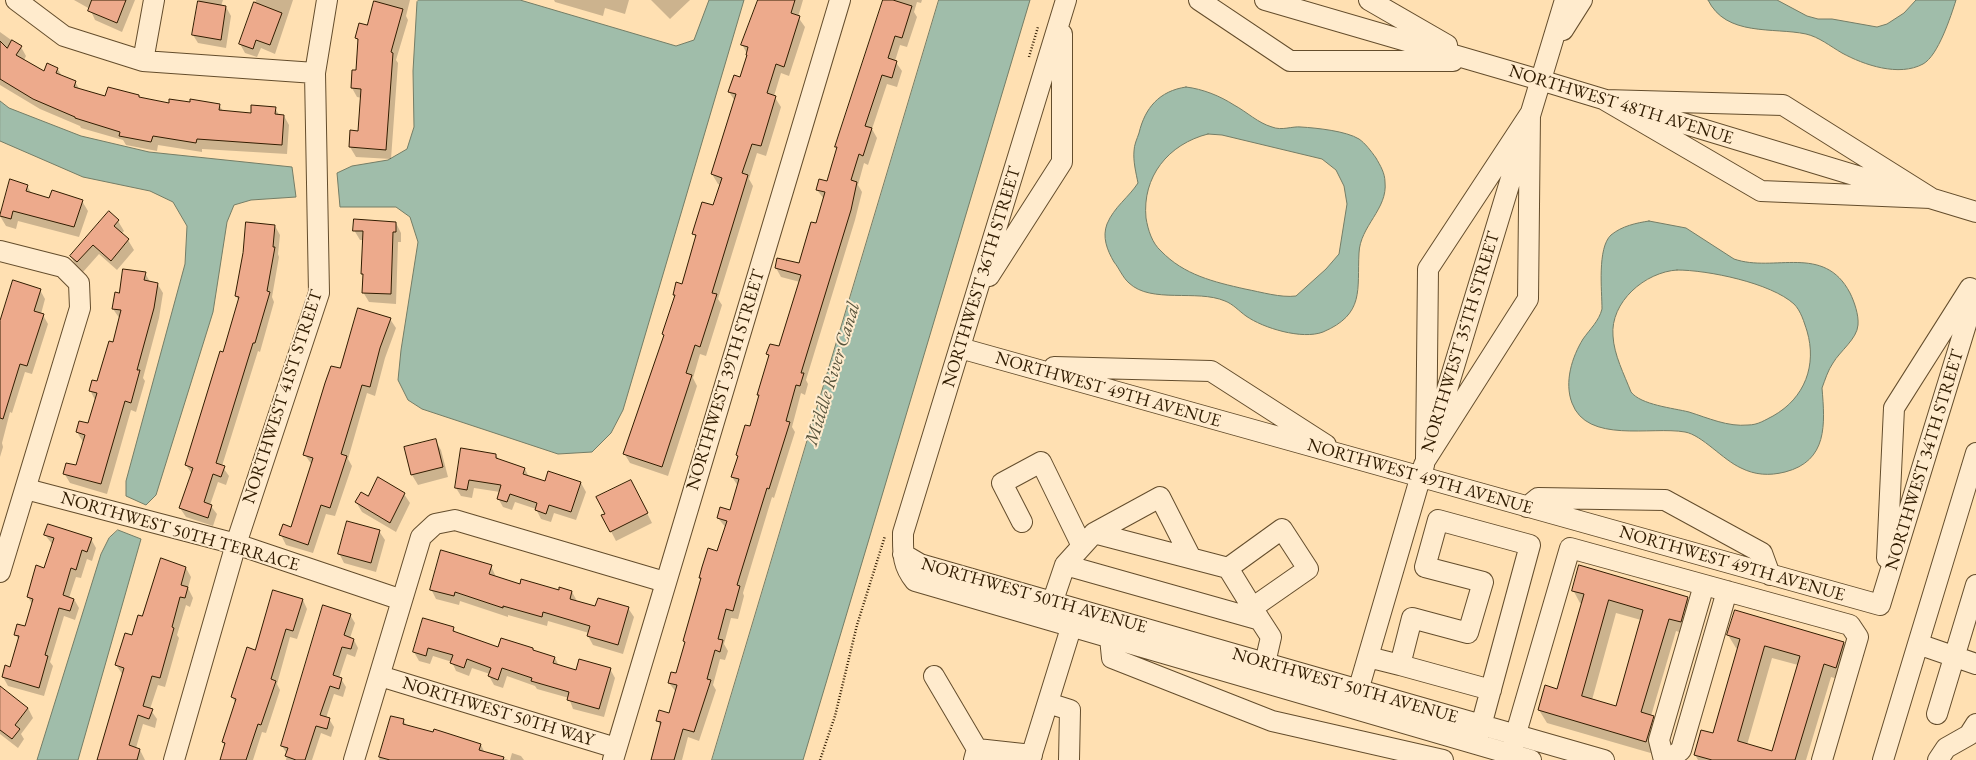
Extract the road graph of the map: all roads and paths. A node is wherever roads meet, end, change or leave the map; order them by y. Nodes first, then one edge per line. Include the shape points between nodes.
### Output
1 (16, 0) edge
2 (154, 0) edge
3 (327, 0) edge
4 (840, 0) edge
5 (1199, 0) edge
6 (1265, 0) edge
7 (1368, 0) edge
8 (1549, 0) edge
9 (1565, 0) edge
10 (1582, 0) edge
11 (1064, 6) edge
12 (1548, 54) junction
13 (143, 61) junction
14 (1475, 61) junction
15 (315, 74) junction
16 (1540, 80) junction
17 (1605, 100) junction
18 (1530, 114) junction
19 (1931, 198) junction
20 (1976, 212) edge
21 (0, 250) edge
22 (1976, 279) edge
23 (1976, 292) edge
24 (976, 297) junction
25 (960, 348) junction
26 (1024, 366) junction
27 (1976, 453) edge
28 (1342, 456) junction
29 (1426, 459) junction
30 (1420, 478) junction
31 (26, 489) junction
32 (1527, 507) junction
33 (1022, 522) dead end
34 (1088, 539) junction
35 (236, 544) junction
36 (903, 554) joint
37 (1191, 558) junction
38 (1064, 565) junction
39 (1228, 568) junction
40 (0, 572) edge
41 (1770, 575) junction
42 (665, 582) junction
43 (1704, 585) junction
44 (1976, 585) edge
45 (1727, 591) junction
46 (1883, 597) junction
47 (402, 600) junction
48 (1049, 610) junction
49 (1256, 614) junction
50 (1074, 618) junction
51 (1113, 629) junction
52 (1918, 644) junction
53 (1368, 657) junction
54 (1954, 657) junction
55 (1265, 663) junction
56 (1976, 664) edge
57 (1400, 665) junction
58 (380, 676) junction
59 (934, 676) dead end
60 (1359, 690) junction
61 (1491, 690) junction
62 (1048, 703) junction
63 (1353, 708) junction
64 (1937, 714) dead end
65 (1461, 719) junction
66 (1976, 724) edge
67 (1499, 730) junction
68 (1456, 738) junction
69 (1496, 753) edge
70 (615, 754) edge
71 (976, 755) edge
72 (1031, 757) edge
73 (174, 760) edge
74 (354, 760) edge
75 (1069, 760) edge
76 (1443, 760) edge
77 (1532, 760) edge
78 (1604, 760) edge
79 (1664, 760) edge
80 (1669, 760) edge
81 (1822, 760) edge
82 (1884, 760) edge
83 (1938, 760) edge

1 - 13 street via 64,36
2 - 13 street
3 - 15 street, NORTHWEST 41ST STREET
4 - 42 street, NORTHWEST 39TH STREET
5 - 14 street via 1290,61
6 - 14 street, NORTHWEST 48TH AVENUE
7 - 14 street
8 - 12 street
9 - 12 street, NORTHWEST 35TH STREET
10 - 12 street
11 - 24 street, NORTHWEST 36TH STREET
11 - 24 street via 1062,162
12 - 16 street, NORTHWEST 35TH STREET
13 - 15 street
14 - 16 street, NORTHWEST 48TH AVENUE
15 - 35 street, NORTHWEST 41ST STREET via 319,293
16 - 17 street, NORTHWEST 48TH AVENUE
16 - 18 street, NORTHWEST 35TH STREET
17 - 19 street, NORTHWEST 48TH AVENUE
17 - 19 street via 1761,191
17 - 19 street via 1783,105
18 - 29 street, NORTHWEST 35TH STREET
18 - 29 street via 1528,299
18 - 29 street via 1428,269
19 - 20 street, NORTHWEST 48TH AVENUE
21 - 31 street via 62,267 79,283 80,308
22 - 46 street via 1894,408
23 - 46 street, NORTHWEST 34TH STREET
24 - 25 street, NORTHWEST 36TH STREET
25 - 26 street, NORTHWEST 49TH AVENUE
25 - 36 street, NORTHWEST 36TH STREET via 903,533
26 - 28 street, NORTHWEST 49TH AVENUE
26 - 28 street via 1211,371
27 - 52 street
28 - 30 street, NORTHWEST 49TH AVENUE
29 - 30 street, NORTHWEST 35TH STREET
30 - 32 street, NORTHWEST 49TH AVENUE
30 - 53 street, NORTHWEST 35TH STREET
31 - 35 street, NORTHWEST 50TH TERRACE
31 - 40 street
32 - 41 street, NORTHWEST 49TH AVENUE
32 - 41 street via 1538,498 1665,500 1762,553
33 - 34 street via 1002,483 1041,462
34 - 37 street
34 - 37 street via 1160,497
34 - 38 street
35 - 47 street, NORTHWEST 50TH TERRACE
35 - 73 street, NORTHWEST 41ST STREET
36 - 48 street, NORTHWEST 50TH AVENUE via 907,571 915,581
37 - 39 street
38 - 48 street
38 - 49 street
39 - 49 street
39 - 49 street via 1282,529 1308,569
41 - 46 street, NORTHWEST 49TH AVENUE
42 - 47 street via 455,520 435,524 421,536
42 - 70 street, NORTHWEST 39TH STREET
43 - 45 street
43 - 67 street via 1570,548
43 - 79 street via 1659,740
44 - 54 street
45 - 80 street via 1681,750
45 - 81 street via 1850,625 1858,637
47 - 58 street
48 - 50 street, NORTHWEST 50TH AVENUE
49 - 55 street via 1271,637
50 - 51 street, NORTHWEST 50TH AVENUE
50 - 62 street
51 - 55 street, NORTHWEST 50TH AVENUE
51 - 63 street, NORTHWEST 50TH AVENUE
51 - 76 street via 1112,658 1272,721
52 - 54 street
52 - 82 street
53 - 57 street
53 - 60 street, NORTHWEST 35TH STREET
54 - 56 street
54 - 64 street
55 - 60 street, NORTHWEST 50TH AVENUE
57 - 61 street
57 - 61 street via 1412,618 1468,633 1483,582 1425,566 1438,520 1530,545
58 - 70 street, NORTHWEST 50TH WAY
58 - 74 street
59 - 71 street
60 - 63 street, NORTHWEST 35TH STREET
60 - 65 street, NORTHWEST 50TH AVENUE
61 - 67 street
62 - 72 street
62 - 75 street via 1070,710
63 - 68 street, NORTHWEST 50TH AVENUE
65 - 67 street, NORTHWEST 50TH AVENUE
65 - 68 street
66 - 83 street via 1970,735 1946,748
67 - 69 street
67 - 78 street, NORTHWEST 50TH AVENUE
68 - 69 street, NORTHWEST 50TH AVENUE
68 - 76 street
69 - 77 street, NORTHWEST 50TH AVENUE
71 - 72 street

